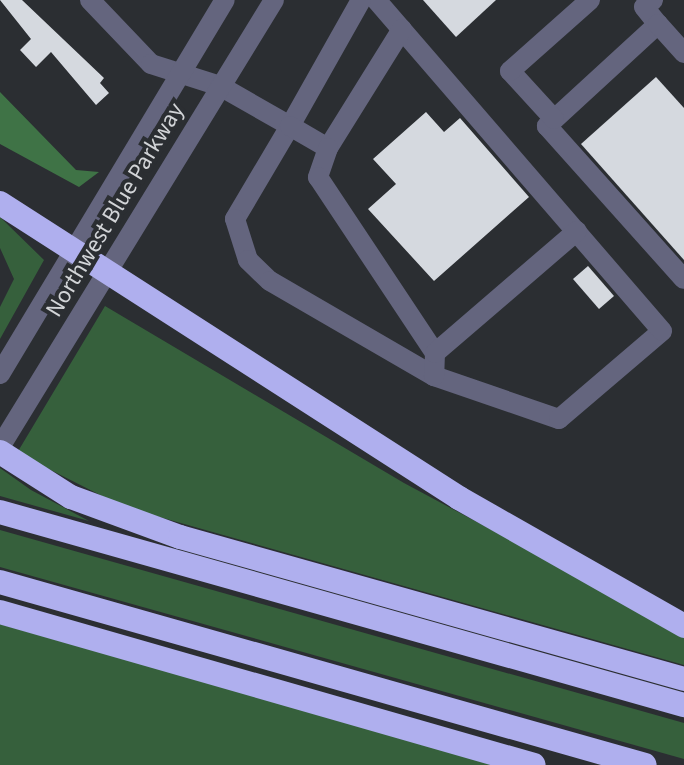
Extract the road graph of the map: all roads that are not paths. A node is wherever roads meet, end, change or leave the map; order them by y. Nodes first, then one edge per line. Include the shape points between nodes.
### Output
1 (90, 0) edge
2 (225, 0) edge
3 (274, 0) edge
4 (361, 0) edge
5 (376, 0) edge
6 (590, 0) edge
7 (645, 2) edge
8 (658, 24) junction
9 (402, 29) junction
10 (684, 53) edge
11 (177, 78) junction
12 (220, 86) junction
13 (554, 119) junction
14 (290, 126) junction
15 (328, 148) junction
16 (0, 203) edge
17 (577, 231) junction
18 (73, 249) junction
19 (108, 271) junction
20 (684, 279) edge
21 (435, 353) junction
22 (0, 374) edge
23 (434, 376) junction
24 (0, 450) edge
25 (0, 512) edge
26 (0, 582) edge
27 (0, 612) edge
28 (684, 626) edge
29 (684, 679) edge
30 (684, 705) edge
31 (534, 765) edge
32 (645, 765) edge

1 - 11 street via 151,64
2 - 11 street, Northwest Blue Parkway
3 - 12 street, Northwest Blue Parkway
4 - 14 street
5 - 9 street
6 - 13 street via 510,71
7 - 8 street
8 - 10 street
8 - 13 street
9 - 15 street
9 - 17 street
11 - 12 street
11 - 18 street, Northwest Blue Parkway
12 - 14 street
12 - 19 street, Northwest Blue Parkway
13 - 20 street via 547,126
14 - 15 street
14 - 23 street via 235,219 248,260 270,281
15 - 21 street via 318,177
16 - 18 highway
17 - 21 street
17 - 23 street via 662,331 559,419
18 - 19 highway
18 - 22 street, Northwest Blue Parkway
19 - 24 street, Northwest Blue Parkway
19 - 28 highway via 459,498
21 - 23 street
24 - 29 highway via 71,497 180,537
25 - 30 highway
26 - 32 highway
27 - 31 highway

